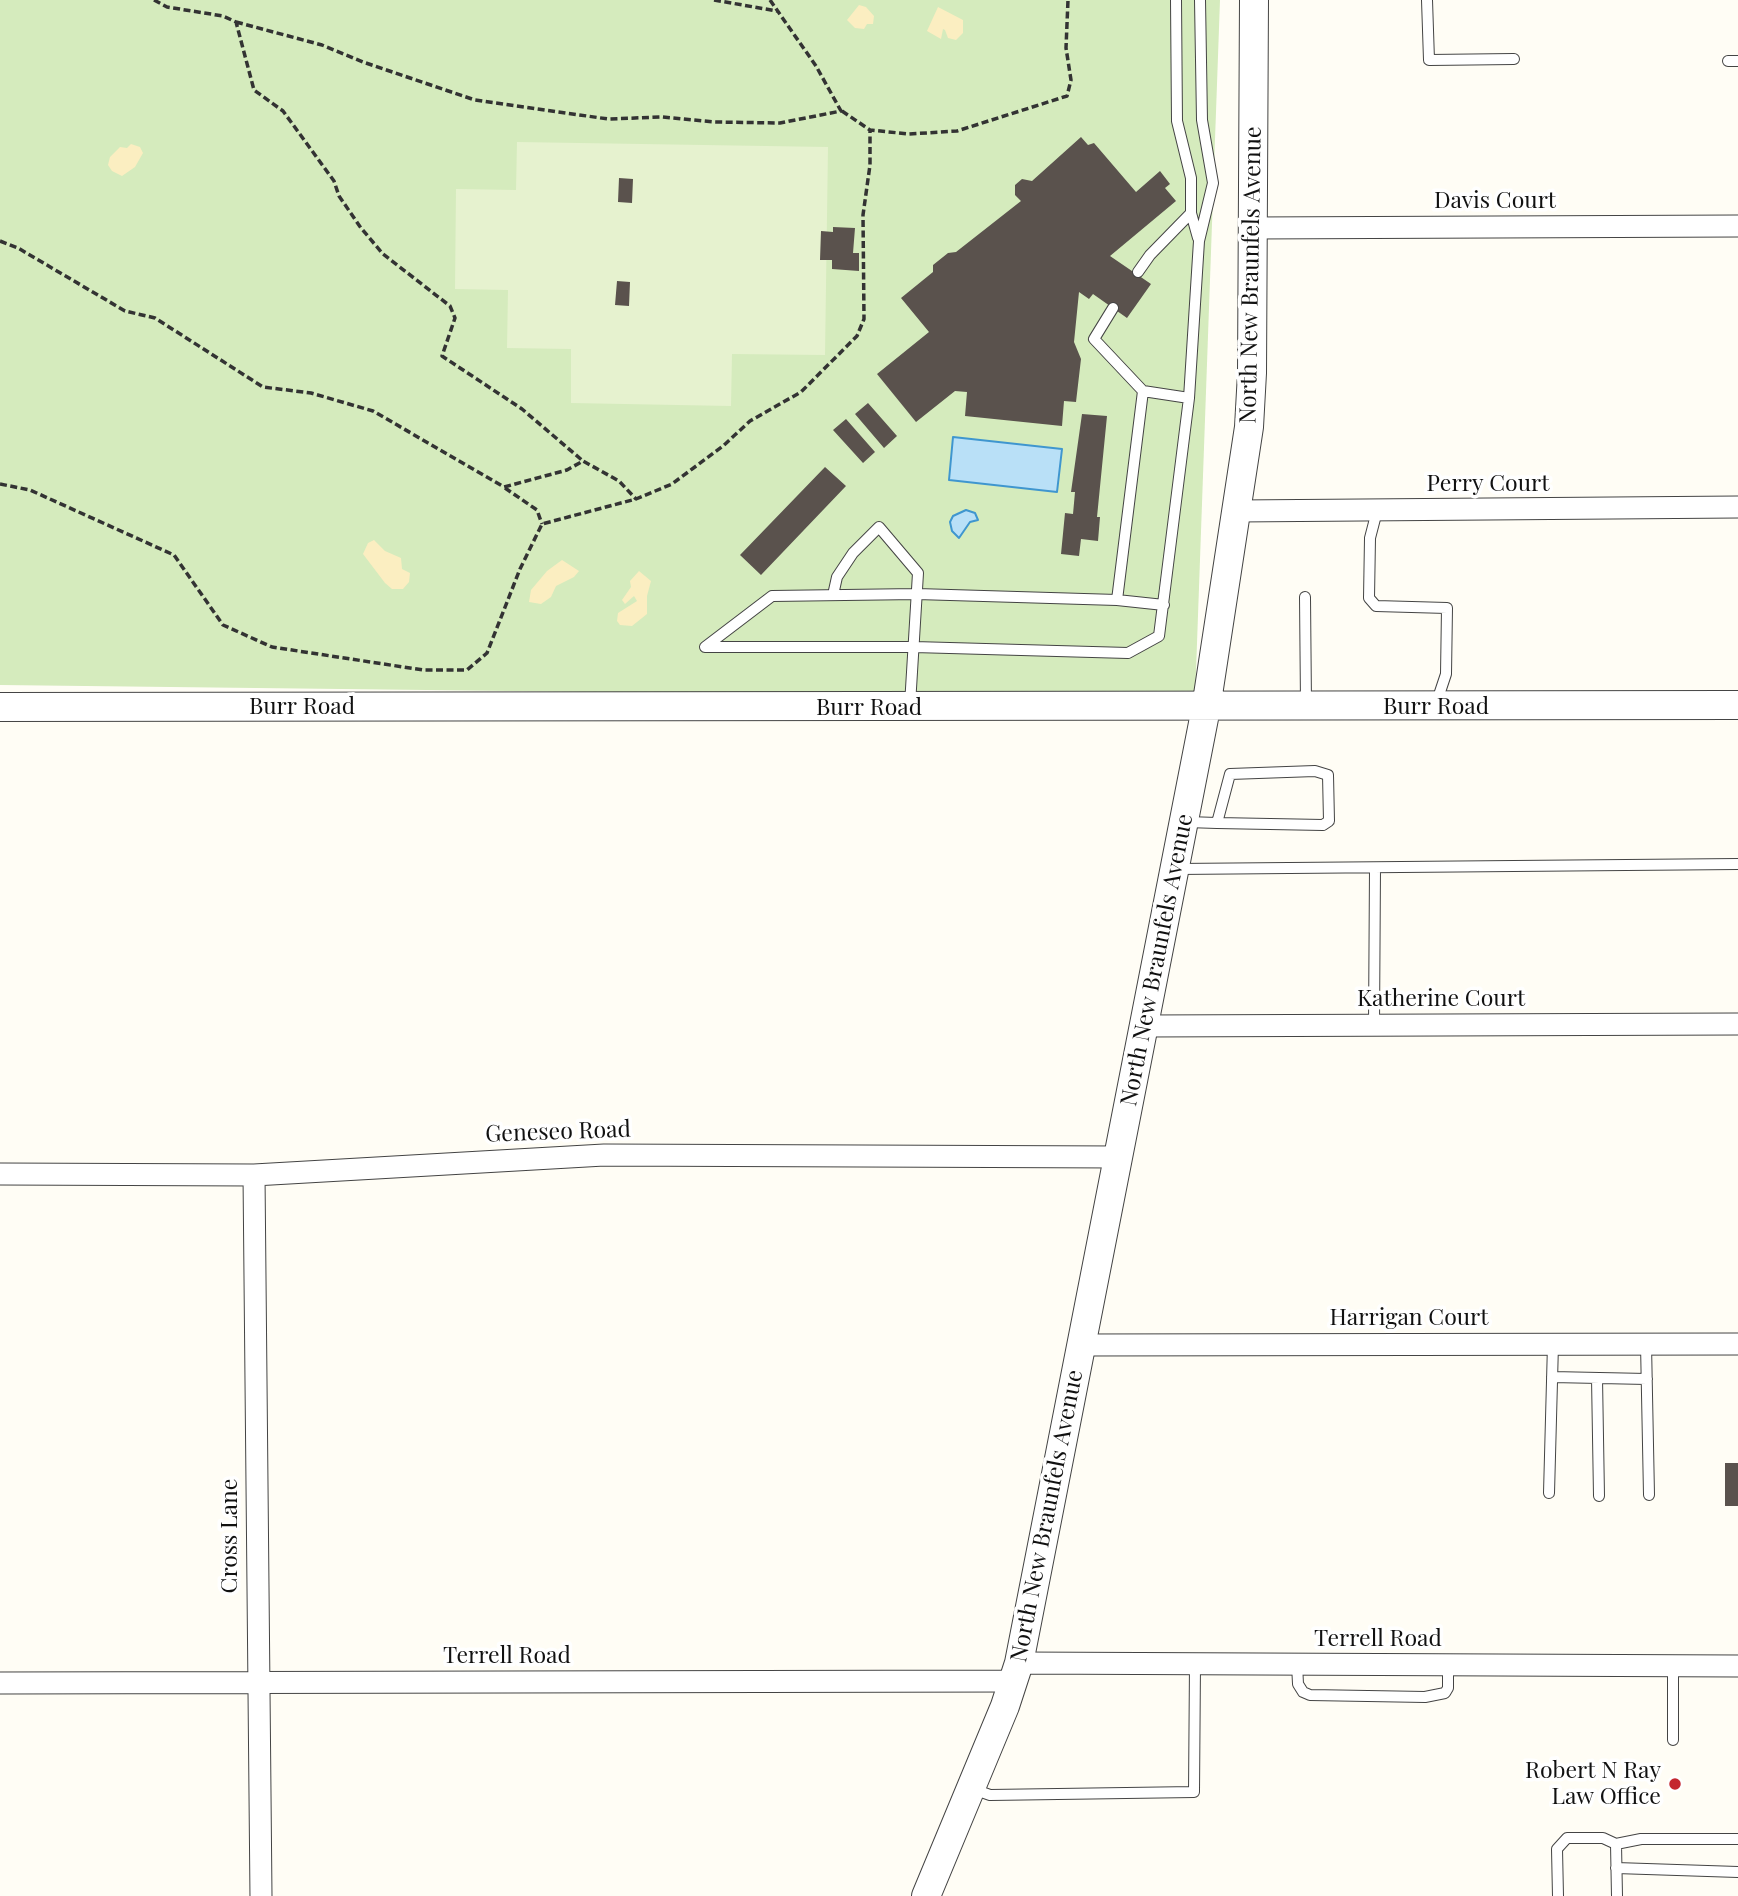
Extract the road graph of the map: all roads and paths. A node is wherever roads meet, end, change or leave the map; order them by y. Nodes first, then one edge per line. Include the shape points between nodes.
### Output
1 (154, 0) edge
2 (714, 0) edge
3 (770, 0) edge
4 (1068, 0) edge
5 (1176, 0) edge
6 (1200, 0) edge
7 (1254, 0) edge
8 (1427, 0) edge
9 (779, 11) junction
10 (236, 22) junction
11 (1514, 59) dead end
12 (841, 111) junction
13 (870, 130) junction
14 (1191, 213) junction
15 (1738, 226) edge
16 (1252, 228) junction
17 (0, 241) edge
18 (1199, 241) junction
19 (1138, 272) dead end
20 (1113, 309) dead end
21 (1143, 391) junction
22 (1189, 398) junction
23 (583, 461) junction
24 (0, 484) edge
25 (504, 487) junction
26 (636, 499) junction
27 (1738, 507) edge
28 (1237, 511) junction
29 (1377, 511) junction
30 (542, 524) junction
31 (917, 594) junction
32 (833, 595) junction
33 (1305, 597) dead end
34 (1116, 600) junction
35 (1164, 605) junction
36 (914, 648) junction
37 (1738, 705) edge
38 (0, 707) edge
39 (1306, 707) junction
40 (1436, 707) junction
41 (910, 708) junction
42 (1206, 708) junction
43 (1184, 822) junction
44 (1217, 823) junction
45 (1738, 864) edge
46 (1175, 869) junction
47 (1375, 869) junction
48 (1738, 1024) edge
49 (1374, 1025) junction
50 (1144, 1026) junction
51 (1119, 1157) junction
52 (0, 1174) edge
53 (254, 1175) junction
54 (1553, 1344) junction
55 (1646, 1344) junction
56 (1738, 1344) edge
57 (1081, 1345) junction
58 (1552, 1377) junction
59 (1597, 1378) junction
60 (1647, 1379) junction
61 (1549, 1493) dead end
62 (1648, 1495) dead end
63 (1599, 1496) dead end
64 (1195, 1664) junction
65 (1297, 1664) junction
66 (1448, 1665) junction
67 (1673, 1666) junction
68 (1738, 1666) edge
69 (1016, 1672) junction
70 (0, 1683) edge
71 (257, 1683) junction
72 (1673, 1740) dead end
73 (971, 1788) junction
74 (1738, 1839) edge
75 (1616, 1844) junction
76 (1616, 1868) junction
77 (1738, 1872) edge
78 (261, 1896) edge
79 (926, 1896) edge
80 (1558, 1896) edge
81 (1617, 1896) edge

1 - 10 path
2 - 9 path
3 - 9 path
4 - 13 path via 1066,48 1071,80 1067,96 957,131 909,134
5 - 14 lane via 1177,121 1191,178
6 - 18 lane via 1202,120 1213,183
7 - 16 street, North New Braunfels Avenue
8 - 11 lane via 1429,60
9 - 12 path
10 - 12 path via 322,45 475,100 608,119 780,123
10 - 23 path via 254,90 283,111 383,254 450,306 455,318 442,356 522,409
12 - 13 path
13 - 26 path via 863,215 864,319 858,335 801,392 750,421 672,484
14 - 18 lane
14 - 19 lane
15 - 16 street, Davis Court
16 - 28 street, North New Braunfels Avenue via 1252,373
17 - 25 path via 125,311 156,318 262,387 311,393 373,411
18 - 22 lane
20 - 21 lane via 1094,339
21 - 22 lane
21 - 34 lane
22 - 35 lane
23 - 25 path
23 - 26 path via 619,481
24 - 30 path via 30,490 174,555 223,625 272,647 423,670 467,670 487,653
25 - 30 path via 537,510
26 - 30 path
27 - 29 street, Perry Court
28 - 29 street, Perry Court
28 - 42 street, North New Braunfels Avenue
29 - 40 lane via 1370,538 1369,598 1376,606 1447,608 1446,674
31 - 32 lane
31 - 32 lane via 918,573 879,527 853,553 837,577
31 - 34 lane
31 - 36 lane
32 - 36 lane via 772,596 705,648
33 - 39 lane
34 - 35 lane
35 - 36 lane via 1159,636 1129,653
36 - 41 lane
37 - 40 street, Burr Road
38 - 41 street, Burr Road
39 - 40 street, Burr Road
39 - 42 street, Burr Road
41 - 42 street, Burr Road
42 - 43 street, North New Braunfels Avenue
43 - 44 lane
43 - 46 street, North New Braunfels Avenue
44 - 44 lane via 1323,825 1329,821 1328,775 1315,771 1230,774
45 - 47 lane
46 - 47 lane
46 - 50 street, North New Braunfels Avenue
47 - 49 lane
48 - 49 street, Katherine Court
49 - 50 street, Katherine Court
50 - 51 street, North New Braunfels Avenue
51 - 53 street, Geneseo Road via 604,1154
51 - 57 street, North New Braunfels Avenue
52 - 53 street, Geneseo Road
53 - 71 street, Cross Lane
54 - 55 street, Harrigan Court
54 - 57 street, Harrigan Court
54 - 58 lane
55 - 56 street, Harrigan Court
55 - 60 lane
57 - 69 street, North New Braunfels Avenue
58 - 59 lane
58 - 61 lane
59 - 60 lane
59 - 63 lane
60 - 62 lane
64 - 65 street, Terrell Road
64 - 69 street, Terrell Road
64 - 73 lane via 1194,1792 990,1795
65 - 66 street, Terrell Road
65 - 66 lane via 1298,1684 1310,1695 1425,1697 1445,1693
66 - 67 street, Terrell Road
67 - 68 street, Terrell Road
67 - 72 lane
69 - 71 street, Terrell Road
69 - 73 street, North New Braunfels Avenue
70 - 71 street, Terrell Road
71 - 78 street, Cross Lane
73 - 79 street, North New Braunfels Avenue
74 - 75 lane via 1641,1839
75 - 76 lane
75 - 80 lane via 1603,1838 1567,1838 1557,1849
76 - 77 lane
76 - 81 lane

